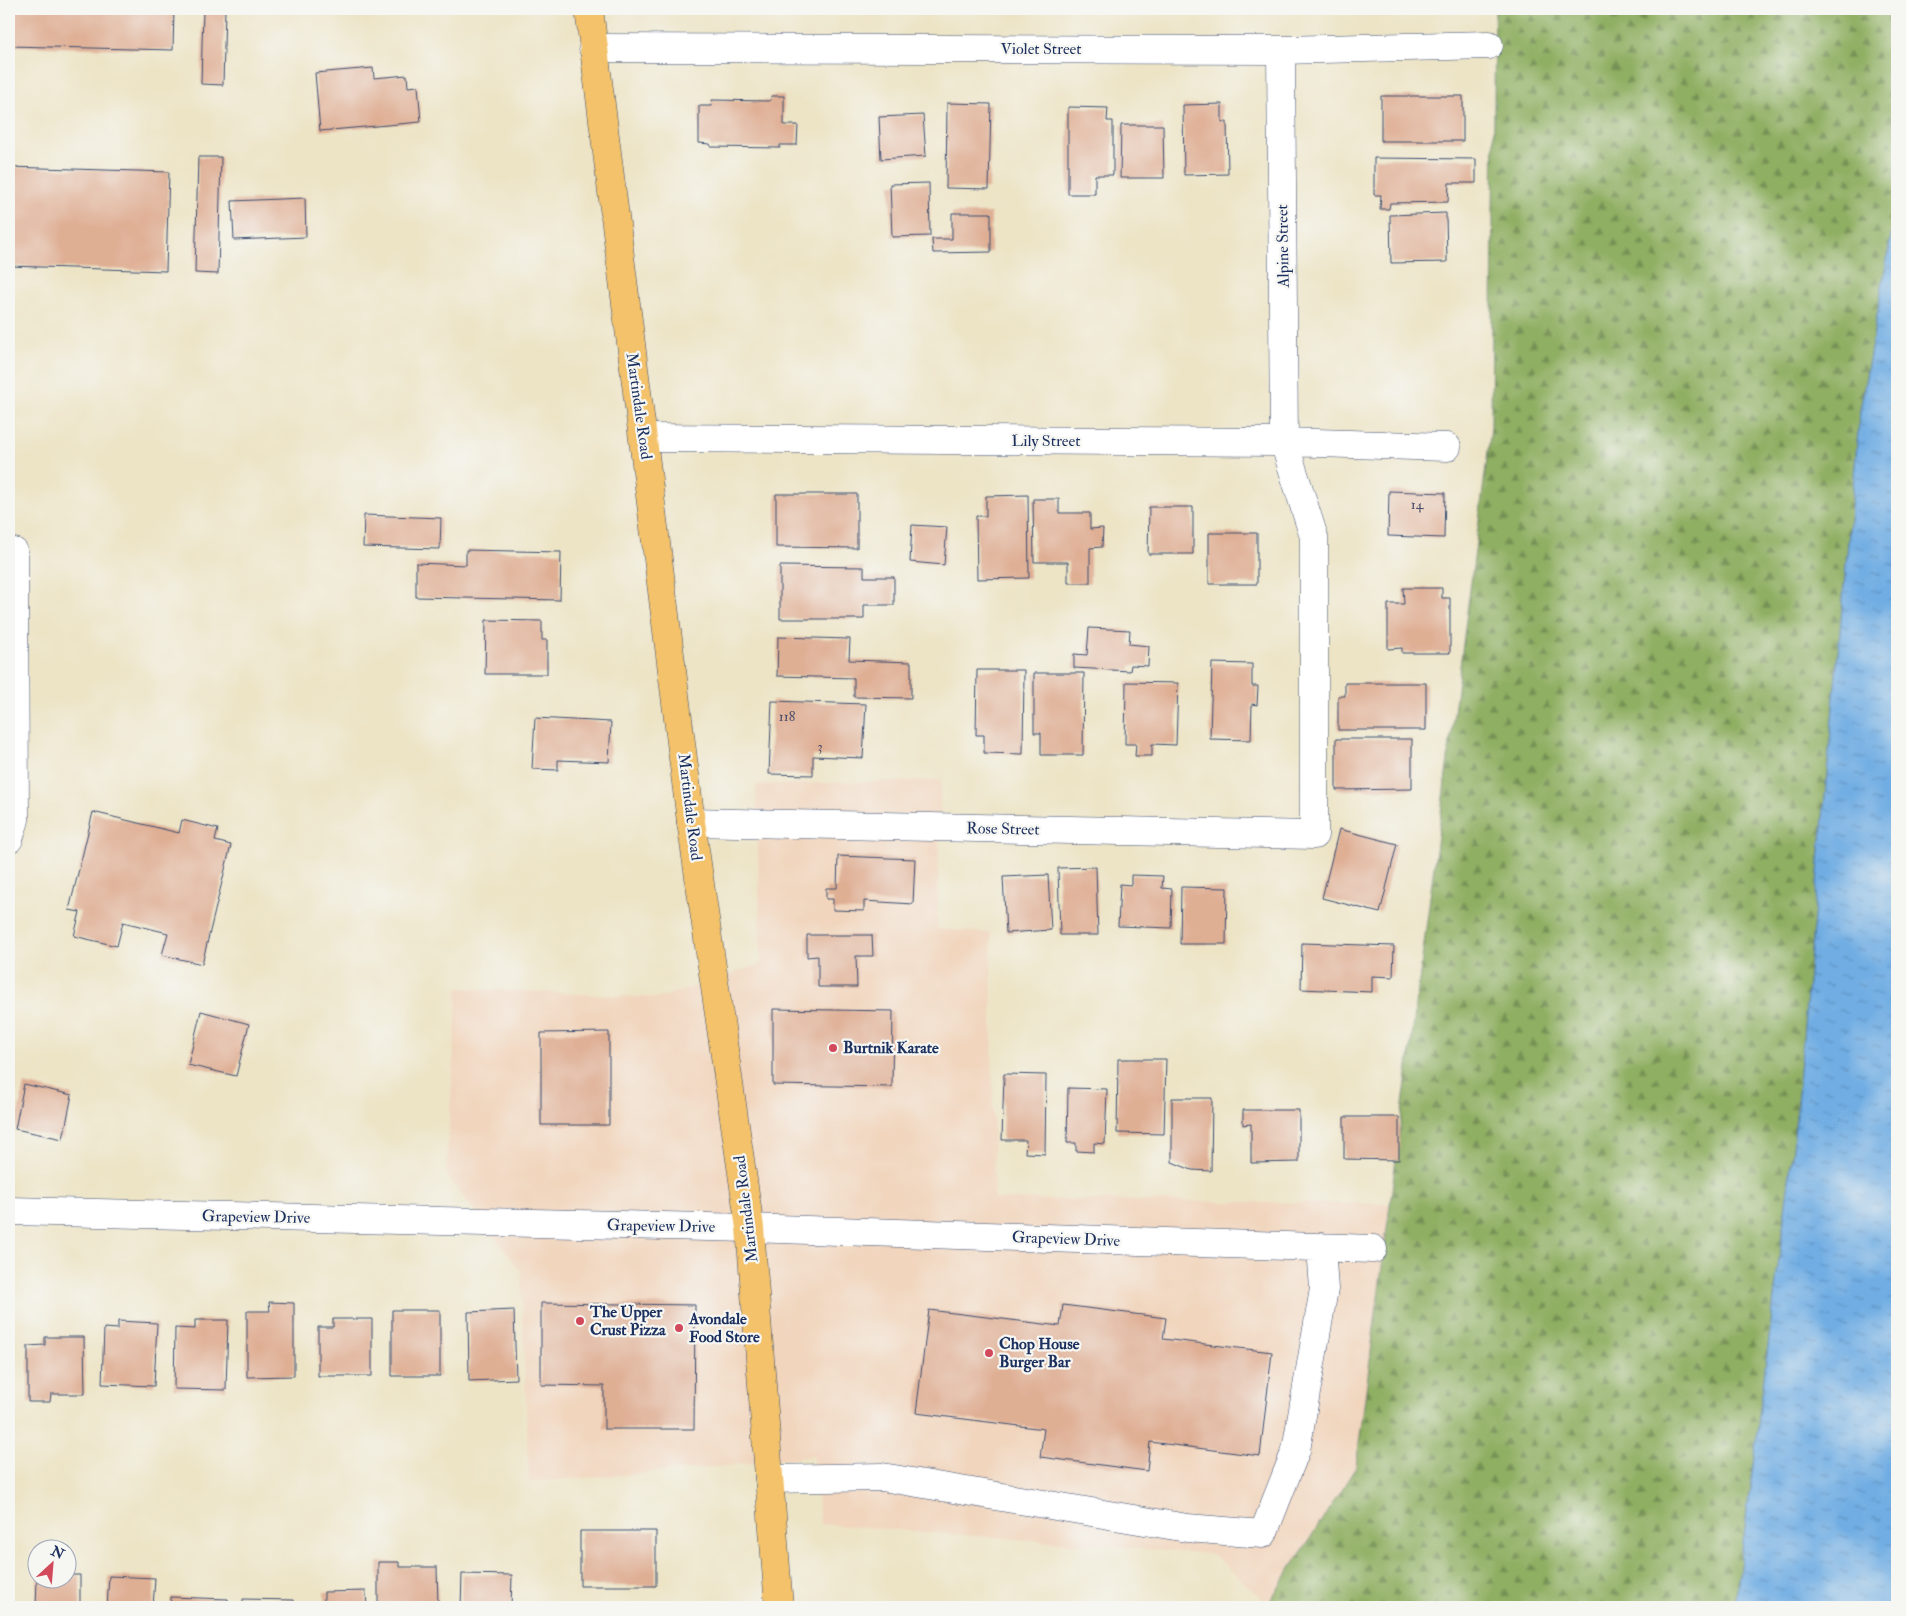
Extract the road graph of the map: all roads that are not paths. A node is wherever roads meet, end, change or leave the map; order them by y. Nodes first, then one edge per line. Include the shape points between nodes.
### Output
1 (588, 9) edge
2 (1489, 45) dead end
3 (593, 48) junction
4 (1281, 50) junction
5 (644, 438) junction
6 (1284, 442) junction
7 (1447, 447) dead end
8 (14, 552) dead end
9 (691, 822) junction
10 (1314, 835) joint
11 (9, 839) edge
12 (9, 1211) edge
13 (750, 1228) junction
14 (1321, 1247) junction
15 (1373, 1249) dead end
16 (769, 1479) junction
17 (778, 1607) edge

1 - 3 main road, Martindale Road
2 - 4 street, Violet Street
3 - 4 street, Violet Street
3 - 5 main road, Martindale Road
4 - 6 street, Alpine Street
5 - 6 street, Lily Street
5 - 9 main road, Martindale Road
6 - 7 street, Lily Street
6 - 10 street, Alpine Street via 1314,537
8 - 11 street via 15,820
9 - 10 street, Rose Street
9 - 13 main road, Martindale Road
12 - 13 street, Grapeview Drive
13 - 14 street, Grapeview Drive
13 - 16 main road, Martindale Road
14 - 15 street, Grapeview Drive
14 - 16 street via 1324,1288 1296,1450 1263,1534 1188,1528 882,1477
16 - 17 main road, Martindale Road

